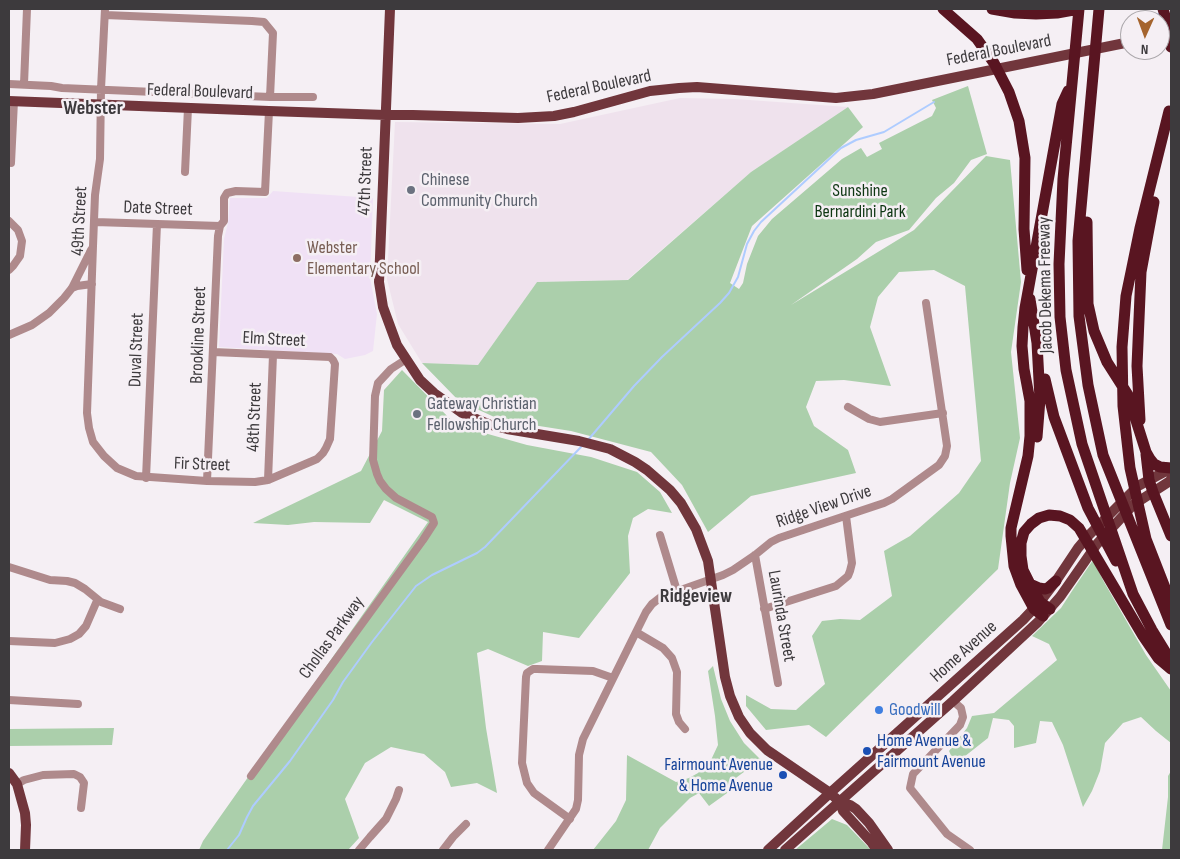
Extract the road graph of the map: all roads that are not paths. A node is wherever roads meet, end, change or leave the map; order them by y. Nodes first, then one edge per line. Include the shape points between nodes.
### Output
1 (27, 9) edge
2 (191, 9) edge
3 (390, 9) edge
4 (943, 9) edge
5 (992, 9) edge
6 (1079, 9) edge
7 (1099, 9) edge
8 (1163, 9) edge
9 (105, 12) edge
10 (191, 18) junction
11 (1120, 44) edge
12 (1171, 47) edge
13 (1073, 75) junction
14 (9, 84) edge
15 (24, 84) junction
16 (101, 89) junction
17 (312, 96) dead end
18 (270, 97) junction
19 (11, 101) edge
20 (101, 104) junction
21 (1170, 106) edge
22 (188, 108) junction
23 (269, 111) junction
24 (386, 115) junction
25 (1087, 140) junction
26 (12, 163) dead end
27 (185, 172) dead end
28 (9, 221) edge
29 (94, 222) junction
30 (158, 224) junction
31 (220, 226) junction
32 (93, 246) junction
33 (9, 270) edge
34 (92, 284) junction
35 (72, 288) junction
36 (926, 304) dead end
37 (9, 335) edge
38 (1037, 343) junction
39 (213, 352) junction
40 (273, 354) junction
41 (406, 360) junction
42 (848, 407) dead end
43 (943, 413) junction
44 (91, 436) joint
45 (1142, 439) junction
46 (1146, 452) junction
47 (323, 453) joint
48 (1171, 470) edge
49 (146, 478) junction
50 (1171, 479) edge
51 (268, 480) junction
52 (1150, 480) junction
53 (207, 481) junction
54 (1153, 492) junction
55 (1014, 515) junction
56 (846, 516) junction
57 (1137, 527) junction
58 (660, 535) dead end
59 (1171, 536) edge
60 (1113, 548) junction
61 (755, 555) junction
62 (9, 567) edge
63 (711, 579) junction
64 (1056, 581) junction
65 (1030, 584) junction
66 (677, 591) junction
67 (98, 600) junction
68 (1171, 603) edge
69 (1037, 605) junction
70 (120, 609) dead end
71 (764, 609) junction
72 (1047, 613) junction
73 (1171, 625) edge
74 (636, 632) junction
75 (9, 641) edge
76 (1171, 661) edge
77 (1171, 669) edge
78 (613, 678) junction
79 (778, 683) dead end
80 (9, 700) edge
81 (954, 700) junction
82 (78, 704) dead end
83 (685, 729) dead end
84 (9, 773) edge
85 (251, 776) dead end
86 (17, 784) junction
87 (399, 790) dead end
88 (830, 792) junction
89 (840, 802) junction
90 (81, 808) dead end
91 (570, 819) junction
92 (466, 824) dead end
93 (25, 850) edge
94 (359, 850) edge
95 (443, 850) edge
96 (548, 850) edge
97 (768, 850) edge
98 (785, 850) edge
99 (877, 850) edge
100 (888, 850) edge
101 (970, 850) edge

1 - 15 street
2 - 10 street
3 - 24 main road, 47th Street
4 - 38 highway via 977,39 994,63 1020,121 1025,158 1024,229
5 - 6 highway via 1048,14
6 - 13 highway, Jacob Dekema Freeway
7 - 25 highway, Jacob Dekema Freeway
8 - 12 highway
9 - 10 street
9 - 16 street, 49th Street
10 - 18 street via 264,22 273,34
11 - 24 main road, Federal Boulevard via 873,94 836,98 697,87 650,91 553,116
13 - 55 highway via 1062,104 1022,327 1030,401 1030,436
13 - 60 highway, Jacob Dekema Freeway via 1063,179 1060,317 1066,370 1082,444
14 - 15 street
15 - 16 street
16 - 18 street
16 - 20 street, 49th Street
17 - 18 street
19 - 20 main road, Federal Boulevard
19 - 26 street
20 - 22 main road, Federal Boulevard
20 - 29 street, 49th Street
21 - 45 highway via 1141,272 1137,366
21 - 57 highway via 1126,296 1122,347 1122,406
22 - 23 main road, Federal Boulevard
22 - 27 street
23 - 24 main road, Federal Boulevard
23 - 31 street, Brookline Street via 265,192 236,190 227,193 224,221
24 - 41 main road, 47th Street via 379,282 388,324
25 - 45 highway via 1088,304 1094,331 1107,362 1128,395
25 - 57 highway, Jacob Dekema Freeway via 1078,241 1079,316 1103,455
28 - 33 street via 21,237 22,248
29 - 30 street, Date Street
29 - 32 street, 49th Street
30 - 31 street, Date Street
30 - 49 street, Duval Street
31 - 39 street, Brookline Street
32 - 34 street, 49th Street
32 - 35 street
34 - 35 street
34 - 44 street, 49th Street via 87,413
35 - 37 street via 49,313
36 - 43 street, Ridge View Drive
38 - 55 highway via 1038,432 1028,476
38 - 60 highway via 1054,417 1088,508
39 - 40 street, Elm Street
39 - 53 street, Brookline Street
40 - 47 street, Elm Street via 330,357 333,360 330,439
40 - 51 street, 48th Street
41 - 63 main road, 47th Street via 420,380 462,413 507,429 610,449 647,470 681,503 696,530
41 - 85 street, Chollas Parkway via 391,369 378,383 373,460 376,474 386,490 432,517 434,523
42 - 43 street via 880,422
43 - 56 street, Ridge View Drive via 947,446 938,465 892,499
44 - 49 street, Fir Street via 112,464 129,474
45 - 46 highway
46 - 48 highway via 1154,464
46 - 52 highway
47 - 51 street, Fir Street
48 - 52 main road, Home Avenue
49 - 53 street, Fir Street
50 - 54 main road, Home Avenue
51 - 53 street, Fir Street
52 - 54 highway
52 - 64 main road, Home Avenue via 1138,486 1089,536
54 - 59 highway
54 - 72 main road, Home Avenue via 1133,505 1096,544
55 - 69 highway via 1011,536 1014,566 1021,585
56 - 61 street, Ridge View Drive via 779,538
56 - 71 street via 852,563 848,576 836,586
57 - 68 highway via 1146,538
57 - 73 highway, Jacob Dekema Freeway
58 - 66 street
60 - 76 highway via 1133,594
61 - 63 street, Ridge View Drive via 733,570
61 - 71 street, Laurinda Street
62 - 67 street via 50,580 75,583
63 - 66 street, Ridge View Drive
63 - 88 main road, 47th Street via 725,677 739,717 767,750
64 - 65 highway via 1045,589
64 - 69 main road, Home Avenue
65 - 69 highway
65 - 77 highway via 1021,556 1024,532 1039,518 1049,515 1070,520 1079,528 1143,636 1158,658
66 - 74 street, Ridge View Drive via 652,604
67 - 70 street
67 - 75 street via 86,626 70,639 55,643
69 - 72 highway
69 - 88 main road, Home Avenue
71 - 79 street, Laurinda Street
72 - 81 main road, Home Avenue
74 - 78 street, Ridge View Drive
74 - 83 street via 663,648 672,658 678,672 676,714
78 - 91 street, Ridge View Drive via 583,739 579,755 578,800
78 - 91 street via 593,671 534,669 527,673 522,763 527,783 534,793
80 - 82 street
81 - 89 main road, Home Avenue
81 - 101 street via 961,708 963,717 960,725 914,774 910,788 946,834
84 - 86 main road
86 - 90 street via 44,775 74,774 84,783
86 - 93 main road via 25,813
87 - 94 street via 386,819
88 - 89 main road, 47th Street
88 - 97 main road, Home Avenue
89 - 98 main road, Home Avenue
89 - 99 main road via 843,811
89 - 100 main road via 850,805 869,823
91 - 96 street, Ridge View Drive
92 - 95 street

